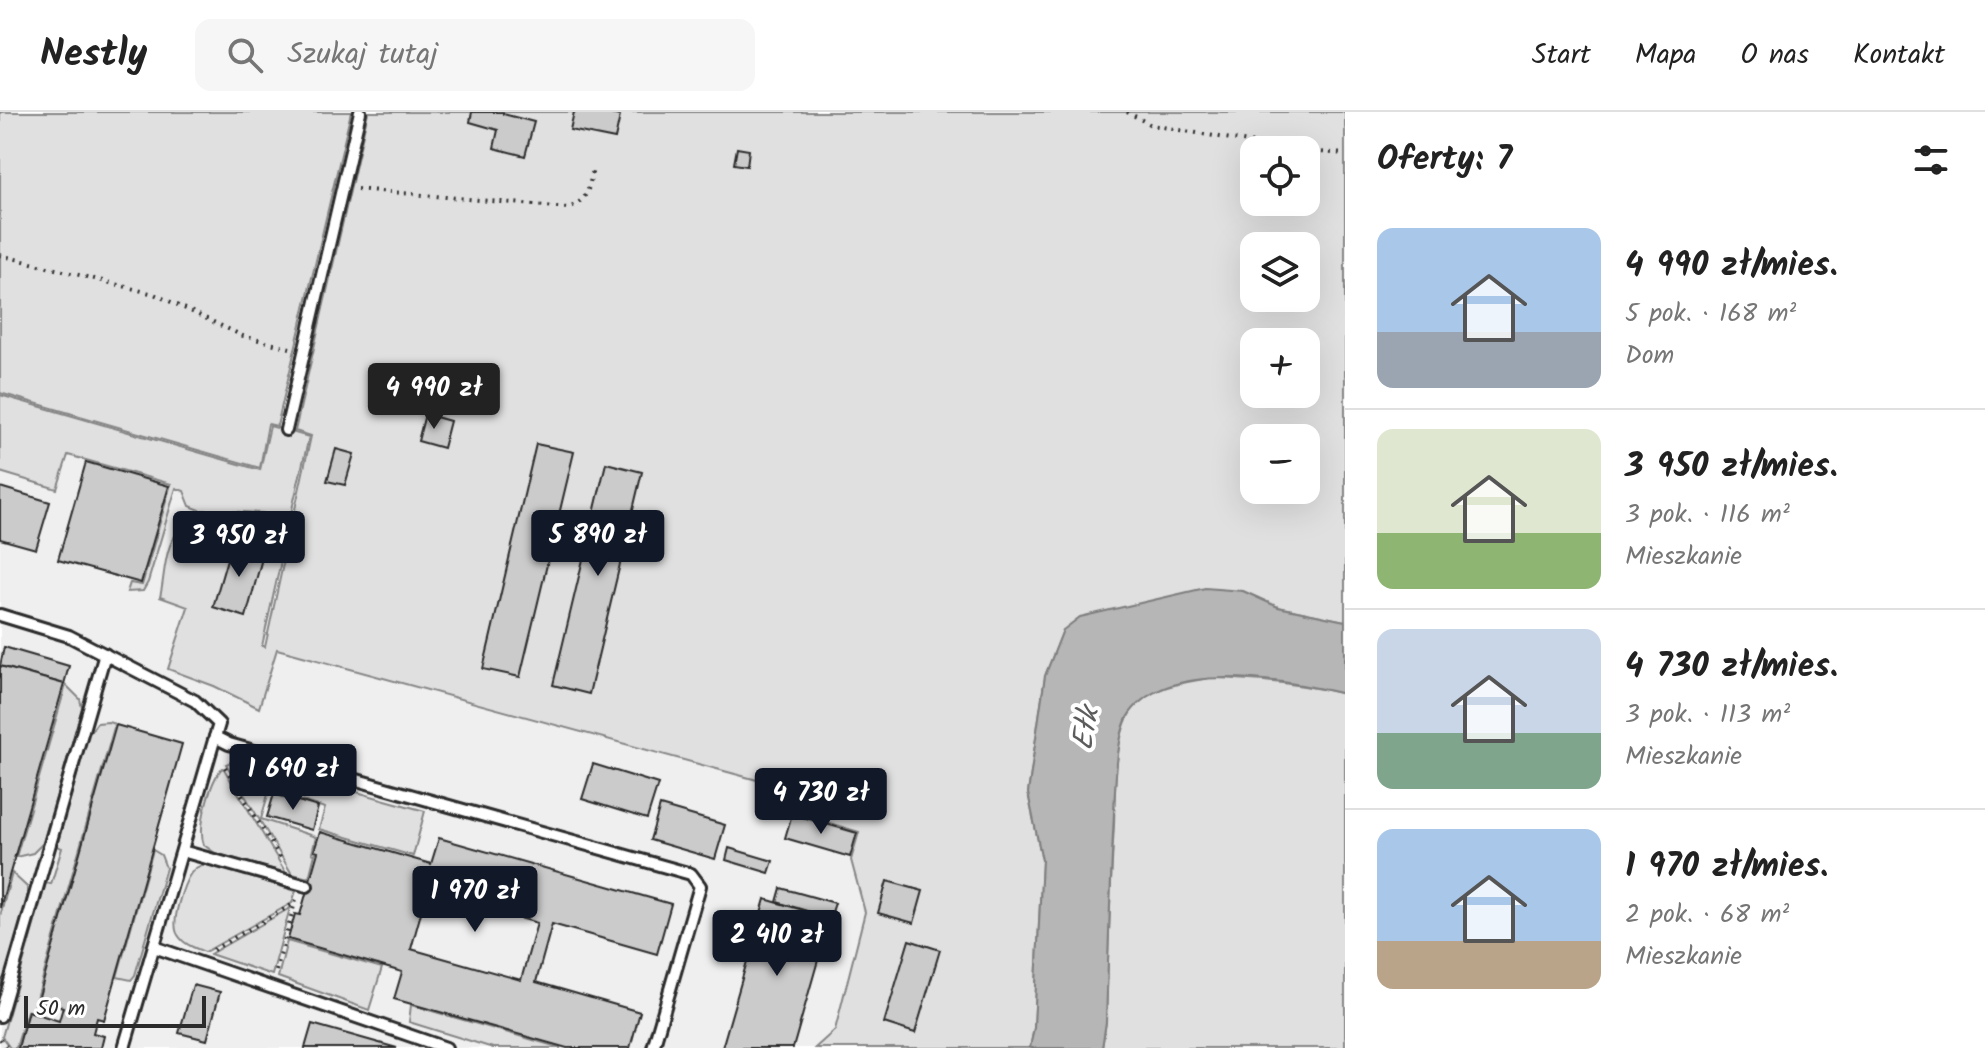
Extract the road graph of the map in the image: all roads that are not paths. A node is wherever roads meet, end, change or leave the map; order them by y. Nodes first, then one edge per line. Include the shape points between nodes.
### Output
1 (360, 112) edge
2 (286, 430) dead end
3 (0, 615) edge
4 (105, 654) junction
5 (215, 737) junction
6 (182, 851) junction
7 (307, 886) dead end
8 (154, 947) junction
9 (0, 1016) edge
10 (124, 1048) edge
11 (446, 1048) edge
12 (653, 1048) edge

1 - 2 lane
3 - 4 lane via 69,636
4 - 5 lane via 195,701 219,724
4 - 9 lane
5 - 6 lane
5 - 12 lane via 691,874 700,886
6 - 7 lane
6 - 8 lane
8 - 10 lane
8 - 11 lane

